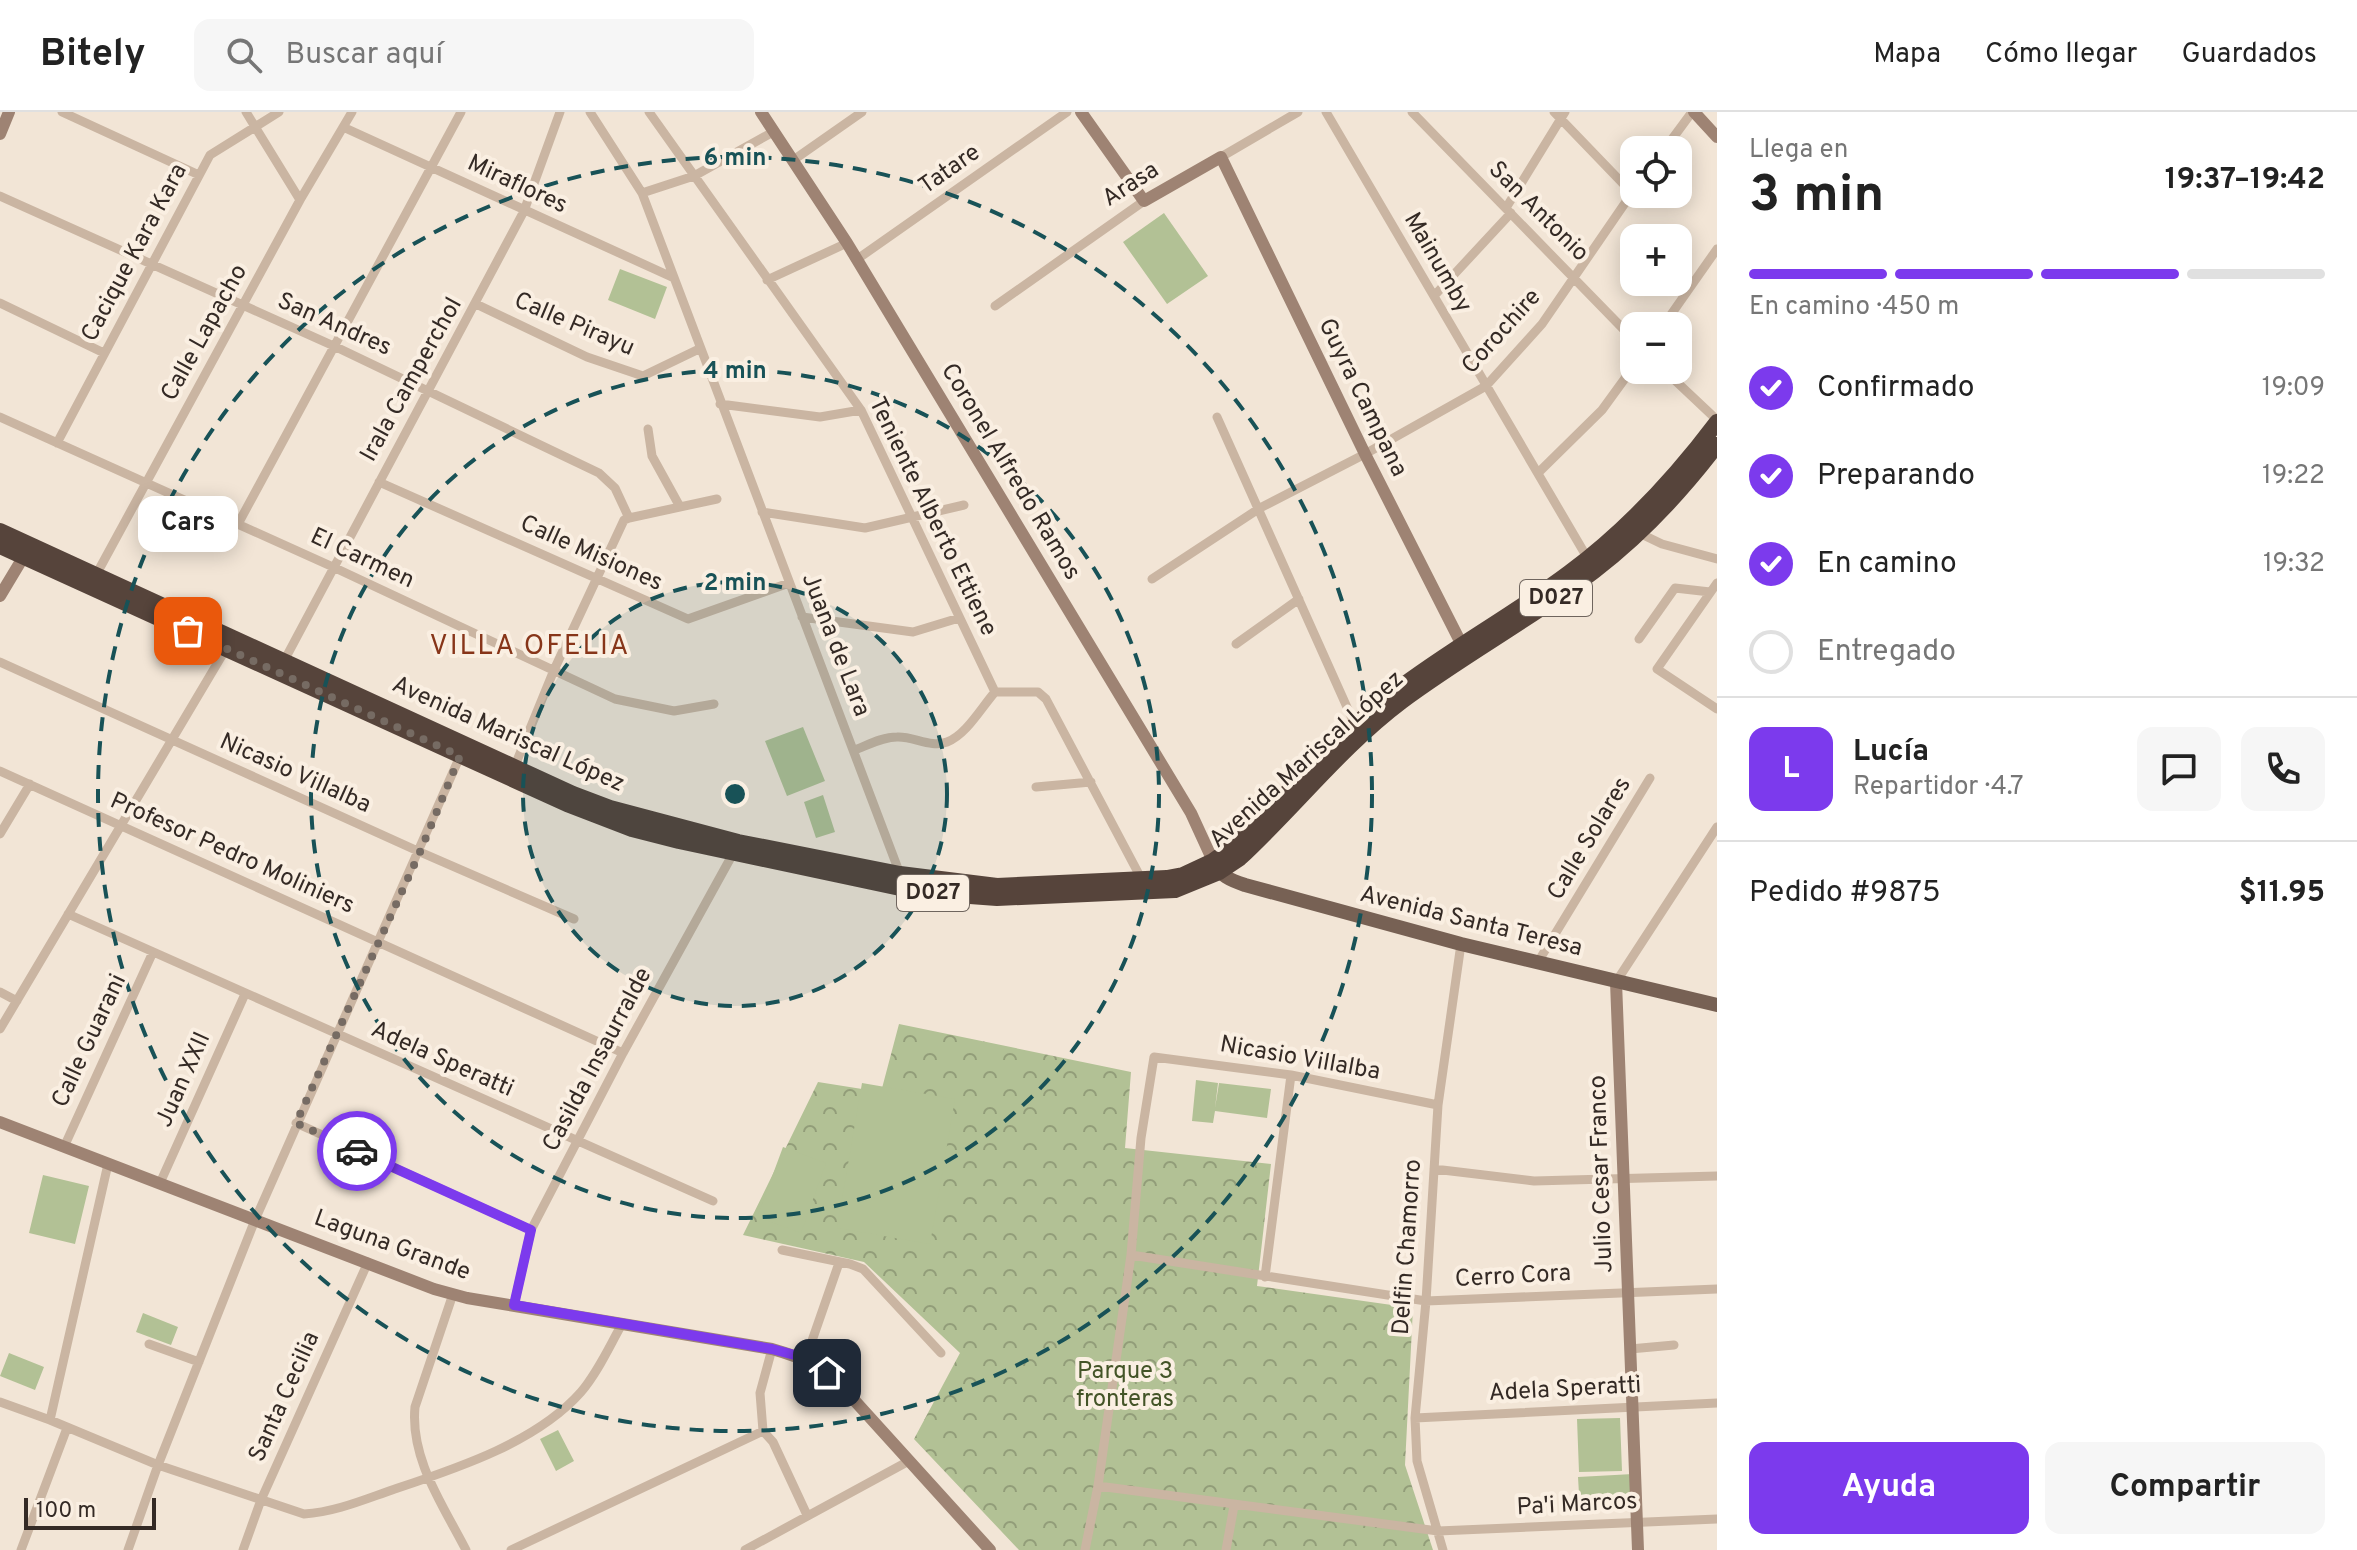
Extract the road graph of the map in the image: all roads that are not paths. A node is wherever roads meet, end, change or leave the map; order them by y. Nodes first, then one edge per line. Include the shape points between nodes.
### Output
1 (9, 112) edge
2 (62, 112) edge
3 (246, 112) edge
4 (279, 112) edge
5 (461, 112) edge
6 (560, 112) edge
7 (590, 112) edge
8 (649, 112) edge
9 (761, 112) edge
10 (862, 112) edge
11 (1067, 112) edge
12 (1081, 112) edge
13 (1298, 112) edge
14 (1326, 112) edge
15 (1412, 112) edge
16 (1693, 112) edge
17 (1560, 114) edge
18 (346, 118) edge
19 (256, 127) junction
20 (773, 132) junction
21 (0, 134) edge
22 (1675, 136) edge
23 (1717, 137) edge
24 (1221, 157) junction
25 (792, 161) junction
26 (433, 167) junction
27 (199, 175) junction
28 (694, 176) junction
29 (1620, 178) edge
30 (642, 193) junction
31 (0, 196) edge
32 (300, 200) junction
33 (1144, 201) junction
34 (1622, 208) edge
35 (1508, 210) junction
36 (524, 211) junction
37 (847, 243) junction
38 (1717, 249) edge
39 (856, 260) junction
40 (153, 263) junction
41 (1574, 277) junction
42 (674, 278) junction
43 (767, 280) junction
44 (1434, 296) junction
45 (0, 303) edge
46 (476, 304) junction
47 (244, 306) junction
48 (995, 306) dead end
49 (1673, 312) edge
50 (1620, 325) edge
51 (336, 347) junction
52 (699, 349) junction
53 (104, 353) junction
54 (1621, 384) edge
55 (1679, 384) edge
56 (1486, 386) junction
57 (428, 390) junction
58 (720, 404) junction
59 (861, 410) junction
60 (0, 417) edge
61 (1217, 417) dead end
62 (1717, 421) edge
63 (648, 429) dead end
64 (57, 443) junction
65 (1717, 445) edge
66 (1365, 454) junction
67 (1538, 473) junction
68 (379, 482) junction
69 (145, 483) junction
70 (717, 499) dead end
71 (679, 505) junction
72 (964, 505) dead end
73 (1260, 508) junction
74 (762, 512) junction
75 (912, 516) junction
76 (629, 518) junction
77 (238, 524) junction
78 (1632, 529) junction
79 (0, 531) edge
80 (0, 546) edge
81 (27, 551) junction
82 (1588, 559) junction
83 (1717, 559) edge
84 (333, 567) junction
85 (96, 575) junction
86 (597, 578) junction
87 (1152, 579) dead end
88 (789, 583) junction
89 (1717, 583) edge
90 (1710, 592) junction
91 (0, 596) edge
92 (1299, 599) junction
93 (802, 617) junction
94 (959, 618) junction
95 (1639, 639) dead end
96 (230, 643) junction
97 (1236, 644) dead end
98 (1465, 651) junction
99 (284, 661) junction
100 (0, 662) edge
101 (554, 670) junction
102 (995, 692) junction
103 (714, 704) dead end
104 (1717, 709) edge
105 (1355, 725) junction
106 (172, 740) junction
107 (463, 750) junction
108 (855, 750) junction
109 (0, 771) edge
110 (512, 772) junction
111 (1650, 778) dead end
112 (1091, 782) junction
113 (30, 784) junction
114 (1036, 787) dead end
115 (121, 825) junction
116 (1717, 827) edge
117 (0, 834) edge
118 (736, 848) junction
119 (420, 852) junction
120 (1216, 867) junction
121 (1142, 880) junction
122 (902, 881) junction
123 (68, 914) junction
124 (574, 919) dead end
125 (378, 941) junction
126 (1461, 944) junction
127 (153, 952) junction
128 (1538, 962) junction
129 (1616, 982) junction
130 (0, 992) edge
131 (245, 994) junction
132 (17, 1001) junction
133 (1717, 1005) edge
134 (0, 1029) edge
135 (336, 1035) junction
136 (623, 1053) junction
137 (1291, 1075) junction
138 (1438, 1105) junction
139 (0, 1122) edge
140 (296, 1123) junction
141 (578, 1141) junction
142 (64, 1147) junction
143 (108, 1164) junction
144 (1434, 1169) junction
145 (1717, 1176) edge
146 (1624, 1179) junction
147 (160, 1183) junction
148 (713, 1201) dead end
149 (255, 1220) junction
150 (531, 1230) junction
151 (782, 1250) dead end
152 (1131, 1255) junction
153 (368, 1262) junction
154 (839, 1263) junction
155 (1265, 1277) junction
156 (1717, 1289) edge
157 (1628, 1292) junction
158 (453, 1294) junction
159 (1426, 1301) junction
160 (514, 1305) junction
161 (622, 1324) junction
162 (149, 1344) dead end
163 (1674, 1345) dead end
164 (772, 1349) junction
165 (1630, 1349) junction
166 (941, 1353) dead end
167 (806, 1358) junction
168 (199, 1362) junction
169 (0, 1402) edge
170 (1717, 1403) edge
171 (1632, 1406) junction
172 (1415, 1418) junction
173 (50, 1420) junction
174 (67, 1428) junction
175 (763, 1431) junction
176 (907, 1462) junction
177 (158, 1465) junction
178 (428, 1478) junction
179 (1098, 1486) junction
180 (261, 1500) junction
181 (1234, 1506) junction
182 (807, 1515) junction
183 (1717, 1519) edge
184 (1637, 1522) junction
185 (1438, 1531) junction
186 (21, 1550) edge
187 (128, 1550) edge
188 (243, 1550) edge
189 (466, 1550) edge
190 (511, 1550) edge
191 (745, 1550) edge
192 (990, 1550) edge
193 (1085, 1550) edge
194 (1226, 1550) edge
195 (1443, 1550) edge
196 (1638, 1550) edge

1 - 21 main road
2 - 27 street
3 - 19 street
4 - 19 street, Cacique Kara Kara
5 - 26 street
6 - 36 street, Irala Camperchol
7 - 30 street, Juana de Lara
8 - 28 street, Teniente Alberto Ettiene
9 - 20 main road, Coronel Alfredo Ramos
10 - 25 street
11 - 39 street, Tatare
12 - 33 main road
13 - 24 street, Arasa
14 - 44 street, Mainumby
15 - 35 street, San Antonio
16 - 22 street
16 - 23 main road
17 - 29 street
17 - 35 street
18 - 26 street, Miraflores
18 - 32 street, Calle Lapacho
19 - 27 street, Cacique Kara Kara via 210,155
19 - 32 street
20 - 25 main road, Coronel Alfredo Ramos
20 - 28 street
24 - 33 main road, Arasa
24 - 66 main road, Guyra Campana
25 - 37 main road, Coronel Alfredo Ramos
26 - 36 street, Miraflores
26 - 51 street
27 - 40 street, Cacique Kara Kara
28 - 30 street
28 - 43 street, Teniente Alberto Ettiene
30 - 42 street, Juana de Lara
31 - 40 street, San Andres
32 - 47 street, Calle Lapacho
33 - 48 street, Arasa
34 - 41 street, Corochire
35 - 41 street, San Antonio
35 - 44 street
36 - 42 street, Miraflores
36 - 46 street, Irala Camperchol
37 - 39 main road, Coronel Alfredo Ramos
37 - 43 street
38 - 49 street
39 - 120 main road, Coronel Alfredo Ramos via 1191,813
40 - 47 street, San Andres
40 - 53 street, Cacique Kara Kara
41 - 50 street, San Antonio
41 - 56 street, Corochire via 1542,324
42 - 52 street, Juana de Lara
43 - 59 street, Teniente Alberto Ettiene
44 - 56 street, Mainumby
45 - 53 street
46 - 52 street, Calle Pirayu via 587,357 643,376
46 - 57 street, Irala Camperchol
47 - 51 street, San Andres
47 - 69 street, Calle Lapacho
51 - 57 street, San Andres
51 - 77 street
52 - 58 street, Juana de Lara
53 - 64 street, Cacique Kara Kara
54 - 67 street
55 - 62 street
56 - 66 street, Corochire
56 - 67 street, Mainumby
57 - 68 street, Irala Camperchol
57 - 76 street, San Andres via 599,473 615,488
58 - 59 street via 820,417
58 - 74 street, Juana de Lara
59 - 75 street, Teniente Alberto Ettiene
60 - 64 street, El Carmen
61 - 73 street
62 - 78 highway, Avenida Mariscal López / D027
63 - 71 street via 652,456
64 - 69 street, El Carmen
65 - 78 highway, Avenida Mariscal López / D027 via 1687,481
66 - 73 street, Corochire
66 - 98 main road, Guyra Campana
67 - 82 street, Mainumby
68 - 84 street, Irala Camperchol
68 - 86 street, Calle Misiones
69 - 77 street, El Carmen
69 - 85 street, Calle Lapacho
70 - 71 street
71 - 76 street
72 - 75 street
73 - 87 street, Corochire
73 - 92 street
74 - 75 street via 865,528
74 - 88 street, Juana de Lara
75 - 94 street, Teniente Alberto Ettiene
76 - 86 street
77 - 84 street, El Carmen
78 - 82 highway, Avenida Mariscal López / D027
78 - 83 street via 1662,544
78 - 98 highway, Avenida Mariscal López / D027 via 1585,578
79 - 81 highway, Avenida Mariscal López / D027
80 - 81 highway, Avenida Mariscal López / D027
81 - 85 highway, Avenida Mariscal López / D027
81 - 91 main road
81 - 96 highway, Avenida Mariscal López / D027
82 - 98 highway, Avenida Mariscal López / D027
84 - 99 street, Irala Camperchol
84 - 101 street, El Carmen
85 - 96 highway, Avenida Mariscal López / D027
86 - 88 street, Calle Misiones via 688,619
86 - 101 street
88 - 93 street, Juana de Lara
89 - 90 street
90 - 95 street via 1675,588
90 - 104 street via 1657,669
92 - 97 street
92 - 105 street
93 - 94 street via 913,632
93 - 108 street, Juana de Lara
94 - 102 street, Teniente Alberto Ettiene
96 - 99 highway, Avenida Mariscal López / D027
96 - 106 street
96 - 107 highway, Avenida Mariscal López / D027
98 - 105 highway, Avenida Mariscal López / D027 via 1393,693
98 - 120 highway, Avenida Mariscal López / D027 via 1378,721 1249,850
99 - 107 highway, Avenida Mariscal López / D027
100 - 106 street, Nicasio Villalba
101 - 103 street, El Carmen via 615,699 674,711
101 - 110 street
102 - 108 street via 947,742 886,738
102 - 112 street via 1043,695
105 - 120 highway, Avenida Mariscal López / D027
106 - 115 street
106 - 119 street, Nicasio Villalba
107 - 110 highway, Avenida Mariscal López / D027
107 - 119 street
108 - 122 street, Juana de Lara
109 - 113 street, Profesor Pedro Moliniers
110 - 118 highway, Avenida Mariscal López / D027 via 601,819
111 - 128 street, Calle Solares
112 - 114 street
112 - 121 street
113 - 115 street, Profesor Pedro Moliniers
113 - 117 street
115 - 123 street
115 - 125 street, Profesor Pedro Moliniers
116 - 129 street
118 - 122 highway, Avenida Mariscal López / D027
118 - 136 street, Casilda Insaurralde
119 - 124 street, Nicasio Villalba
119 - 125 street
120 - 121 highway, Avenida Mariscal López / D027
120 - 122 highway, Avenida Mariscal López / D027 via 1175,890 1136,893 997,898
120 - 126 main road, Avenida Santa Teresa via 1245,885
121 - 122 highway, Avenida Mariscal López / D027 via 997,886
123 - 127 street, Adela Speratti
123 - 132 street
125 - 135 street
125 - 136 street, Profesor Pedro Moliniers
126 - 128 main road, Avenida Santa Teresa
126 - 138 street, Delfin Chamorro
127 - 131 street, Adela Speratti
127 - 142 street, Calle Guarani
128 - 129 main road, Avenida Santa Teresa
129 - 133 main road, Avenida Santa Teresa
129 - 146 main road, Julio Cesar Franco
130 - 132 street
131 - 135 street, Adela Speratti
131 - 147 street, Juan XXII
132 - 134 street
135 - 140 street
135 - 141 street, Adela Speratti
136 - 141 street, Casilda Insaurralde
137 - 138 street, Nicasio Villalba
137 - 152 street, Nicasio Villalba via 1154,1057
137 - 155 street
138 - 144 street, Delfin Chamorro
139 - 142 main road, Laguna Grande
140 - 149 street
140 - 150 street
141 - 148 street, Adela Speratti
141 - 150 street, Casilda Insaurralde
142 - 143 main road, Laguna Grande
143 - 147 main road, Laguna Grande
143 - 173 street
144 - 146 street via 1534,1181
144 - 159 street, Delfin Chamorro
145 - 146 street
146 - 157 main road, Julio Cesar Franco
147 - 149 main road, Laguna Grande
149 - 153 main road, Laguna Grande
149 - 168 street
150 - 160 street, Casilda Insaurralde
151 - 154 street
152 - 155 street, Cerro Cora
152 - 179 street
153 - 158 main road, Laguna Grande
153 - 180 street, Santa Cecilia
154 - 166 street via 863,1269
154 - 167 street
155 - 159 street, Cerro Cora
156 - 157 street, Cerro Cora
157 - 159 street, Cerro Cora
157 - 165 main road, Julio Cesar Franco
158 - 160 main road, Laguna Grande
158 - 178 street via 415,1407 415,1439
159 - 172 street, Delfin Chamorro
160 - 161 main road, Laguna Grande
161 - 164 main road, Laguna Grande
161 - 178 street via 580,1392 555,1415 513,1442
162 - 168 street
163 - 165 street
164 - 167 main road, Laguna Grande
164 - 175 street via 760,1393
165 - 171 main road, Julio Cesar Franco
167 - 176 main road, Laguna Grande via 845,1390
168 - 177 street
169 - 173 street
170 - 171 street, Adela Speratti
171 - 172 street, Adela Speratti
171 - 184 main road, Julio Cesar Franco
172 - 185 street, Delfin Chamorro via 1417,1461
173 - 174 street
174 - 177 street
174 - 186 street
175 - 182 street
175 - 190 street
176 - 182 street
176 - 192 main road, Laguna Grande
177 - 180 street
177 - 187 street
178 - 180 street via 324,1513 304,1514
178 - 189 street
179 - 181 street, Pa'i Marcos
179 - 193 street
180 - 188 street, Santa Cecilia
181 - 185 street, Pa'i Marcos
181 - 194 street
182 - 191 street
183 - 184 street, Pa'i Marcos
184 - 185 street, Pa'i Marcos
184 - 196 main road, Julio Cesar Franco
185 - 195 street, Delfin Chamorro

